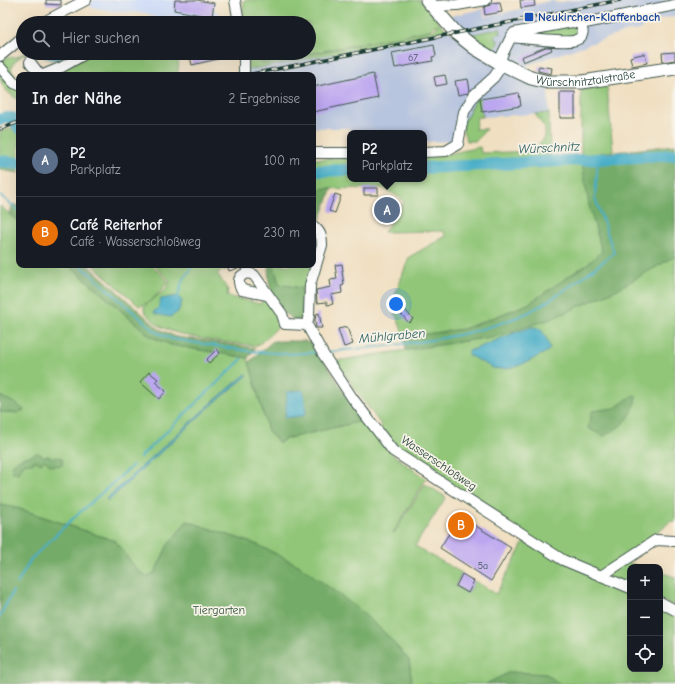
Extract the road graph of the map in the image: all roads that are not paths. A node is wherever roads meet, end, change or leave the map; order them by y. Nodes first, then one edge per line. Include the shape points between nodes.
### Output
1 (86, 0) edge
2 (235, 0) edge
3 (486, 0) edge
4 (430, 3) edge
5 (675, 5) edge
6 (55, 16) edge
7 (238, 16) edge
8 (580, 24) junction
9 (511, 36) junction
10 (16, 43) edge
11 (0, 56) edge
12 (74, 60) edge
13 (244, 60) edge
14 (30, 62) dead end
15 (500, 63) junction
16 (0, 67) edge
17 (675, 68) edge
18 (38, 72) edge
19 (50, 72) edge
20 (244, 72) edge
21 (16, 84) edge
22 (427, 152) edge
23 (316, 153) edge
24 (347, 153) edge
25 (316, 228) edge
26 (316, 265) edge
27 (315, 268) edge
28 (267, 295) dead end
29 (307, 325) junction
30 (674, 541) edge
31 (601, 576) junction
32 (627, 587) edge
33 (663, 604) edge
34 (675, 610) edge

1 - 6 street
2 - 7 street
3 - 4 street via 457,5
4 - 15 main road, Würschnitztalstraße via 459,36
5 - 8 street
8 - 9 street via 572,22 519,31
8 - 9 street via 583,33 576,40 557,41
9 - 15 street
10 - 11 street
12 - 19 street
13 - 20 street
14 - 18 street
15 - 17 main road, Würschnitztalstraße via 531,78 565,83
15 - 22 street via 494,77 474,95 464,112 458,144 446,151
16 - 21 street
23 - 24 street
25 - 26 street via 322,238
27 - 29 street via 310,285
28 - 29 street via 282,314 285,324
29 - 31 street, Wasserschloßweg via 353,399 393,451 563,560
30 - 31 street via 656,540
31 - 32 street, Wasserschloßweg
33 - 34 street

